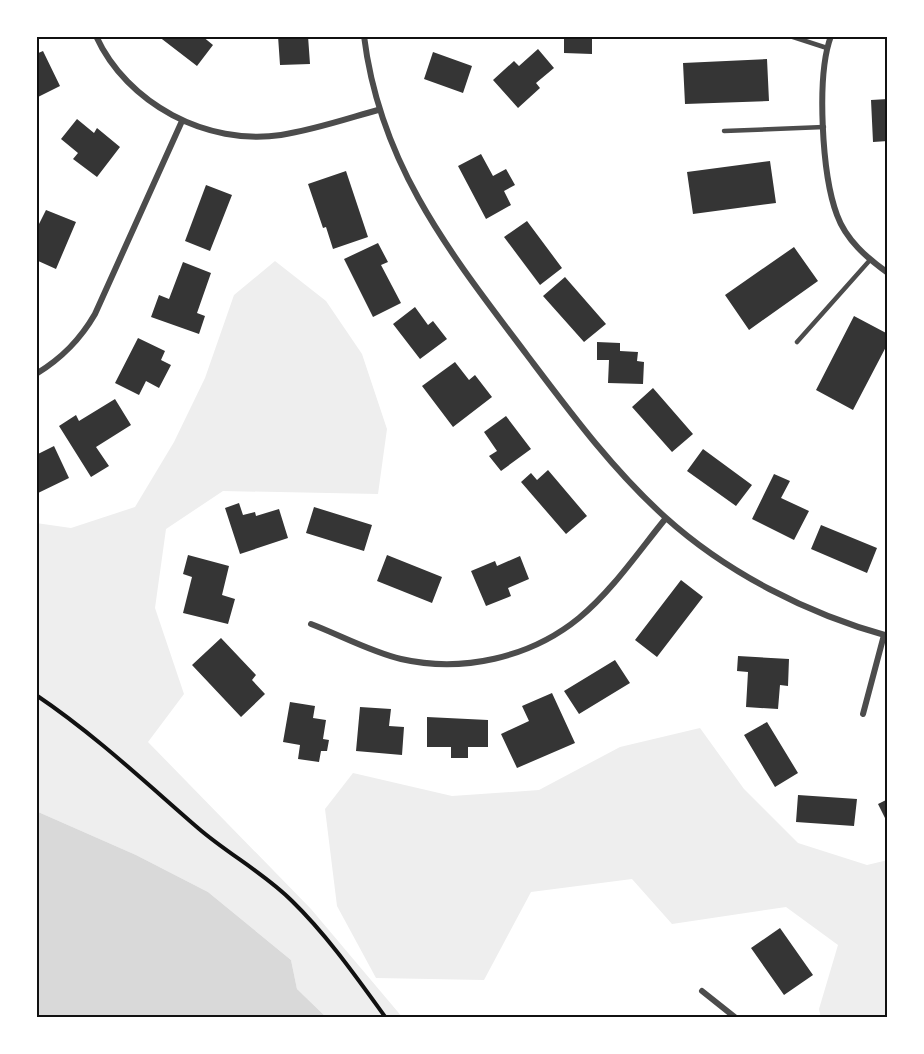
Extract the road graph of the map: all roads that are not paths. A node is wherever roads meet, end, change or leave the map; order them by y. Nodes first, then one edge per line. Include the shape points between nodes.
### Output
1 (96, 36) edge
2 (364, 36) edge
3 (790, 36) edge
4 (831, 36) edge
5 (827, 48) junction
6 (378, 110) junction
7 (182, 121) junction
8 (824, 127) junction
9 (724, 131) dead end
10 (870, 260) junction
11 (888, 273) edge
12 (797, 342) dead end
13 (36, 374) edge
14 (666, 518) junction
15 (311, 624) dead end
16 (886, 636) edge
17 (863, 714) dead end
18 (702, 991) dead end
19 (736, 1018) edge

1 - 7 street via 116,68 136,89 155,106
2 - 6 street
3 - 5 lane
4 - 5 street
5 - 8 street
6 - 7 street via 279,135 245,137
6 - 14 street via 405,174 439,236 579,424 621,474
7 - 13 street via 80,340
8 - 9 lane
8 - 10 street via 828,180 837,216
10 - 11 street
10 - 12 lane
14 - 15 street via 579,618 548,639 512,655 476,663 436,664 399,659
14 - 16 street via 727,564 763,585
16 - 17 street
18 - 19 street

